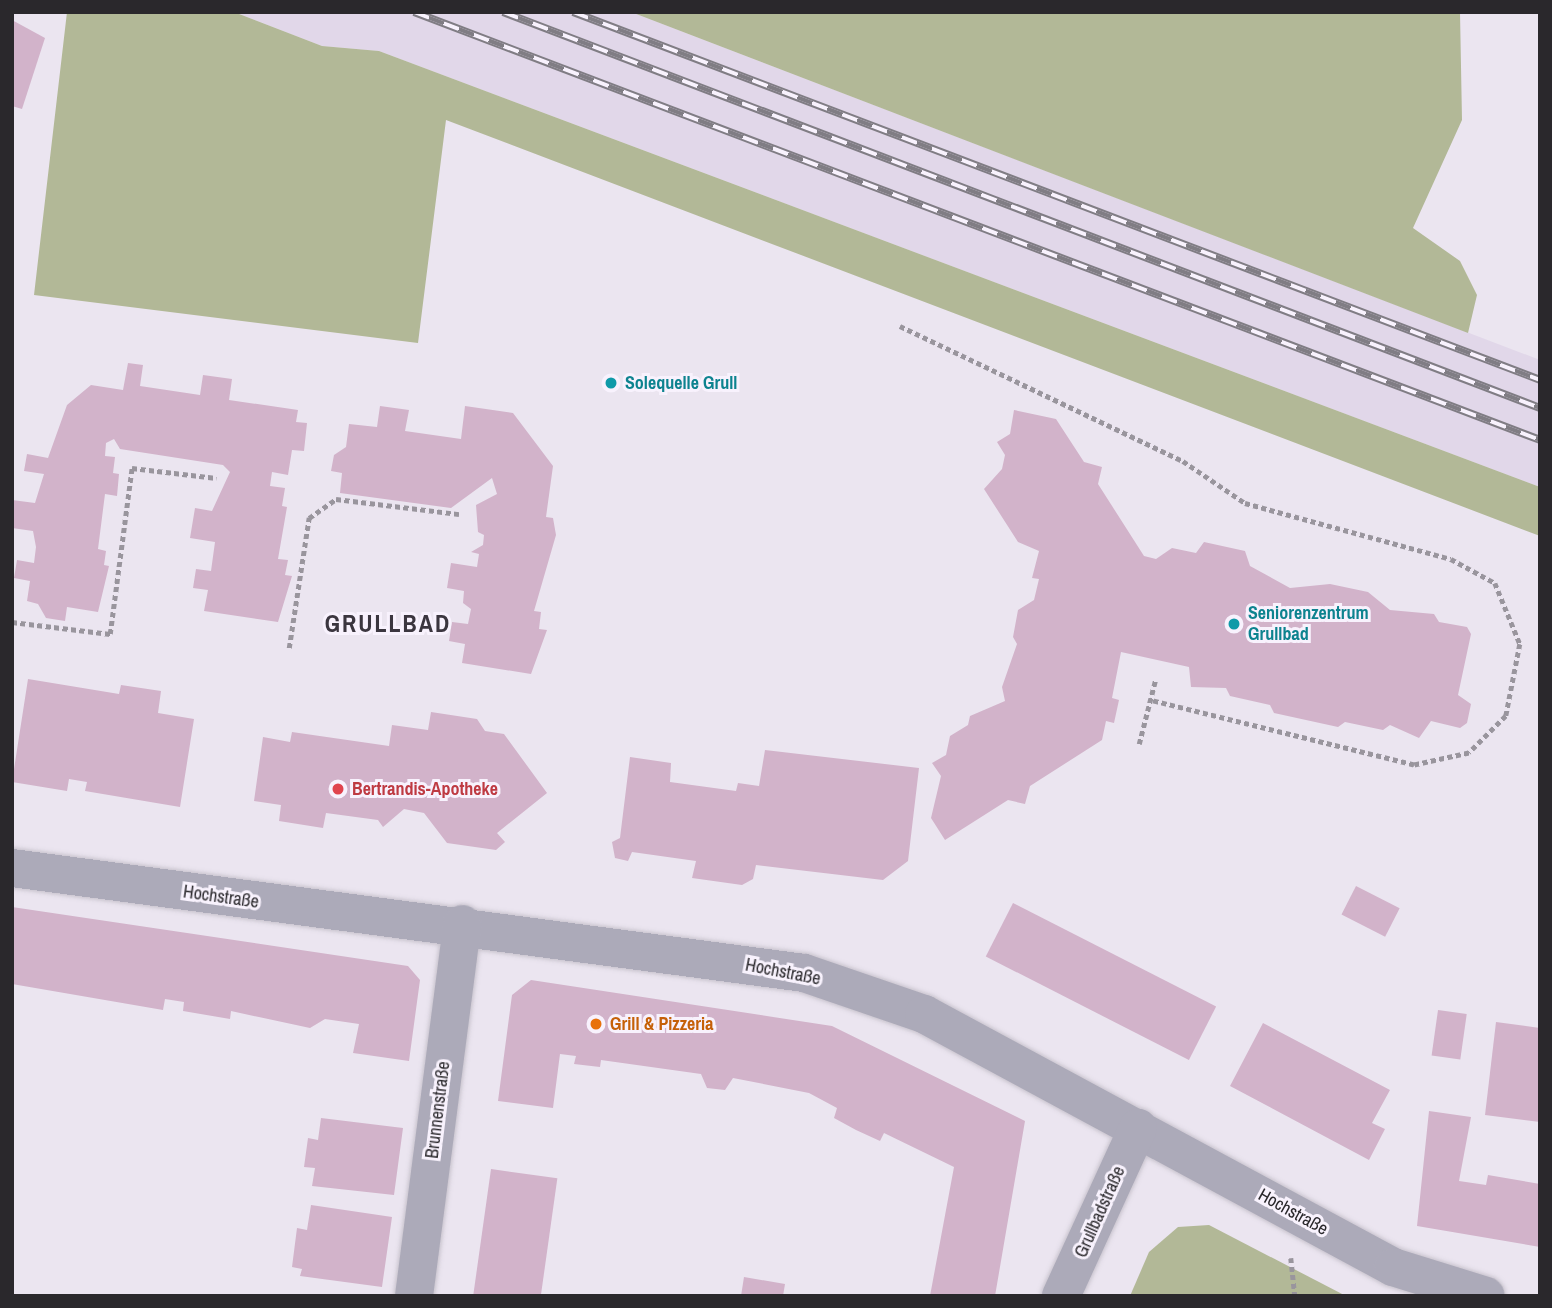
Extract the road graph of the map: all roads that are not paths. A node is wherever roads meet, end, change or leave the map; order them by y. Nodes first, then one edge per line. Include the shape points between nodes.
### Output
1 (12, 868) edge
2 (462, 925) junction
3 (1138, 1128) junction
4 (414, 1296) edge
5 (1061, 1296) edge
6 (1486, 1296) edge

1 - 2 street, Hochstraße
2 - 3 street, Hochstraße via 804,973 924,1014
2 - 4 street, Brunnenstraße
3 - 5 street, Grullbadstraße
3 - 6 street, Hochstraße via 1393,1267

